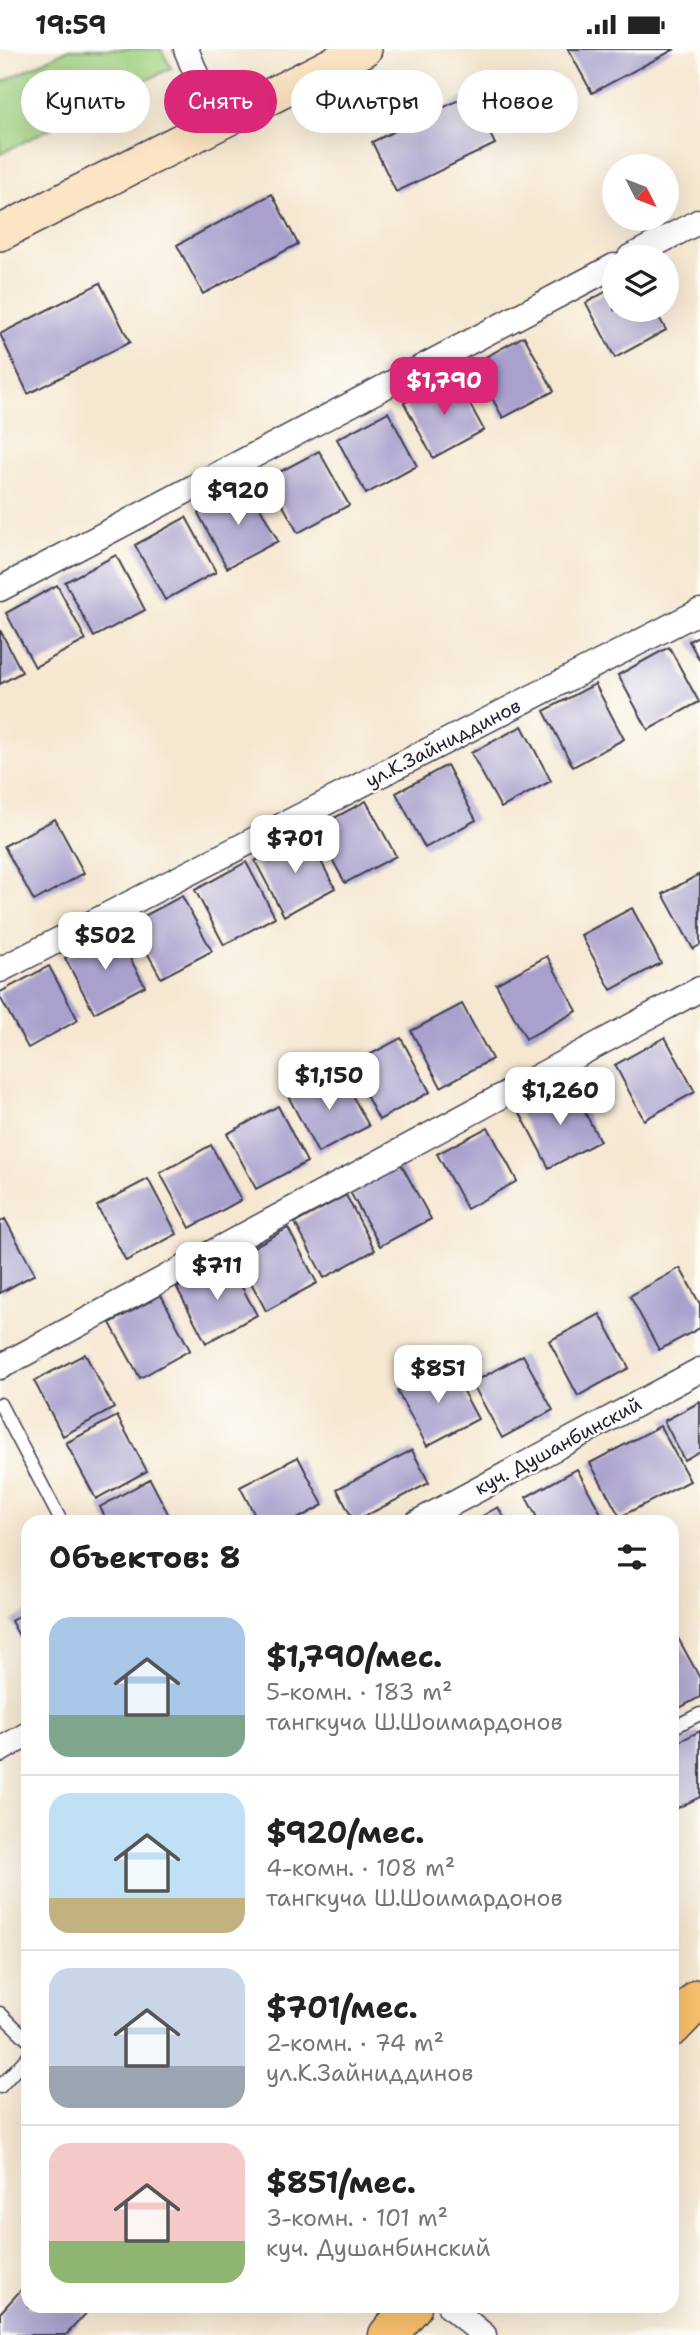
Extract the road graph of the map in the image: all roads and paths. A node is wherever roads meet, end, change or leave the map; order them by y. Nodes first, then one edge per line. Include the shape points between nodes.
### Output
1 (186, 49) edge
2 (364, 49) edge
3 (194, 70) edge
4 (277, 93) edge
5 (198, 133) edge
6 (700, 221) edge
7 (0, 233) edge
8 (653, 245) edge
9 (602, 272) edge
10 (0, 589) edge
11 (700, 611) edge
12 (0, 970) edge
13 (700, 989) edge
14 (0, 1367) edge
15 (700, 1370) edge
16 (0, 1403) edge
17 (58, 1515) edge
18 (431, 1515) edge
19 (700, 1714) edge
20 (679, 1724) edge
21 (21, 1738) edge
22 (0, 1750) edge
23 (700, 1998) edge
24 (0, 2013) edge
25 (679, 2020) edge
26 (21, 2033) edge
27 (21, 2064) edge
28 (0, 2087) edge
29 (407, 2313) edge
30 (457, 2313) edge
31 (388, 2335) edge
32 (484, 2335) edge

1 - 3 street
2 - 4 main road
5 - 7 main road
6 - 8 street
9 - 10 street
11 - 12 street, ул.К.Зайниддинов
13 - 14 street
15 - 18 street, куч. Душанбинский
16 - 17 lane
19 - 20 lane
21 - 22 street
23 - 25 main road
24 - 26 lane
27 - 28 lane
29 - 31 main road
30 - 32 street

